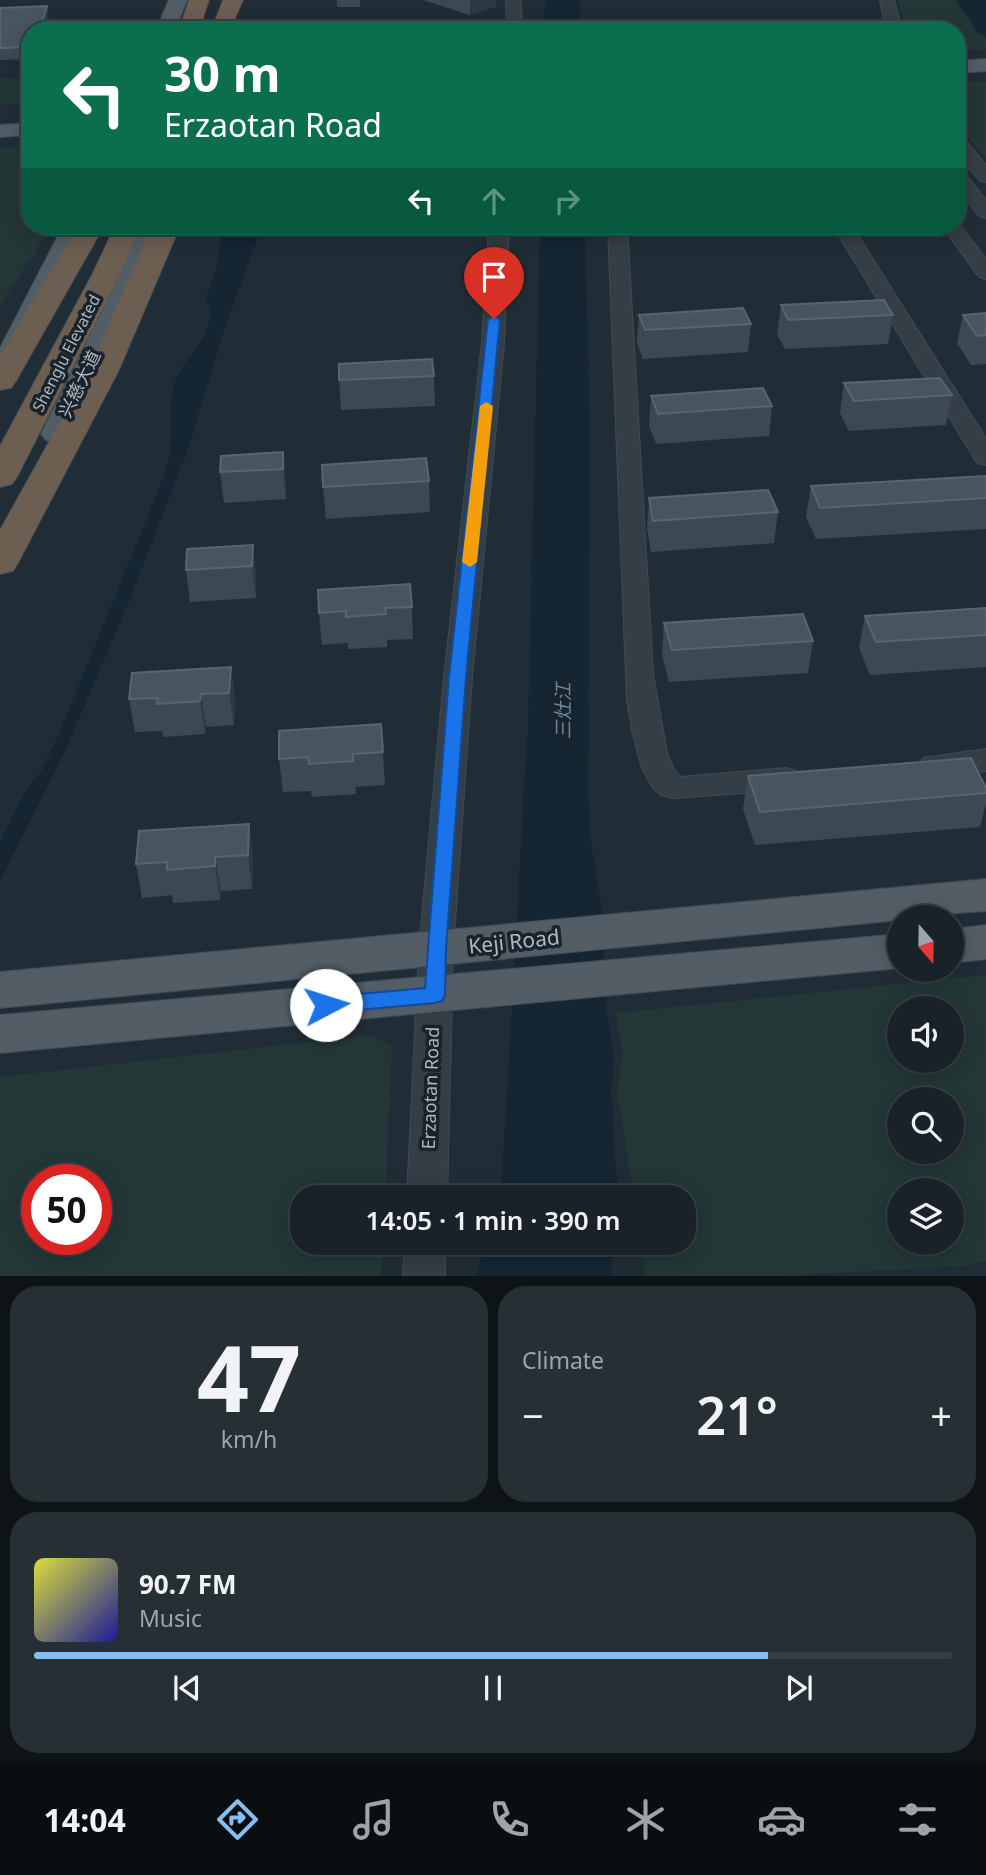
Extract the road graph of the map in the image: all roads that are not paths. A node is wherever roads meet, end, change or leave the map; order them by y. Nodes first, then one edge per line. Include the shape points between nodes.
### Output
1 (199, 0) edge
2 (213, 0) edge
3 (232, 0) edge
4 (513, 0) edge
5 (887, 0) edge
6 (176, 2) edge
7 (169, 21) edge
8 (192, 21) edge
9 (206, 21) edge
10 (225, 21) edge
11 (514, 21) edge
12 (892, 21) edge
13 (986, 58) edge
14 (966, 59) edge
15 (986, 65) edge
16 (966, 66) edge
17 (21, 120) edge
18 (0, 121) edge
19 (21, 130) edge
20 (0, 131) edge
21 (966, 153) edge
22 (986, 177) edge
23 (966, 186) edge
24 (986, 212) edge
25 (86, 235) edge
26 (86, 235) edge
27 (90, 235) edge
28 (124, 235) edge
29 (157, 235) edge
30 (158, 235) edge
31 (499, 235) edge
32 (617, 235) edge
33 (848, 235) edge
34 (959, 235) edge
35 (986, 273) edge
36 (0, 375) edge
37 (0, 382) edge
38 (0, 435) edge
39 (986, 458) edge
40 (0, 477) edge
41 (0, 540) edge
42 (0, 563) edge
43 (986, 760) edge
44 (904, 768) edge
45 (807, 777) edge
46 (986, 895) edge
47 (986, 942) edge
48 (964, 945) edge
49 (436, 950) junction
50 (887, 952) edge
51 (0, 990) edge
52 (435, 995) junction
53 (0, 1034) edge
54 (427, 1185) edge
55 (425, 1255) edge
56 (424, 1276) edge

1 - 8 highway
2 - 9 highway
3 - 10 highway
4 - 11 street
5 - 12 street
6 - 7 main road
13 - 14 main road
15 - 16 main road
17 - 18 main road
19 - 20 main road
21 - 22 street
23 - 24 street
25 - 36 main road
26 - 37 highway
27 - 38 highway, Shenglu Elevated via 87,272
28 - 40 highway, Shenglu Elevated
29 - 41 main road, 兴慈大道
30 - 42 highway via 104,370
31 - 49 street, Erzaotan Road via 493,343 458,677
32 - 45 street via 644,728 663,778 672,787
33 - 39 street
34 - 35 street
43 - 44 street
46 - 49 main road, Keji Road
47 - 48 main road
49 - 51 main road, Keji Road
49 - 52 street, Erzaotan Road
50 - 52 main road
52 - 53 main road
52 - 54 street, Erzaotan Road
55 - 56 street

